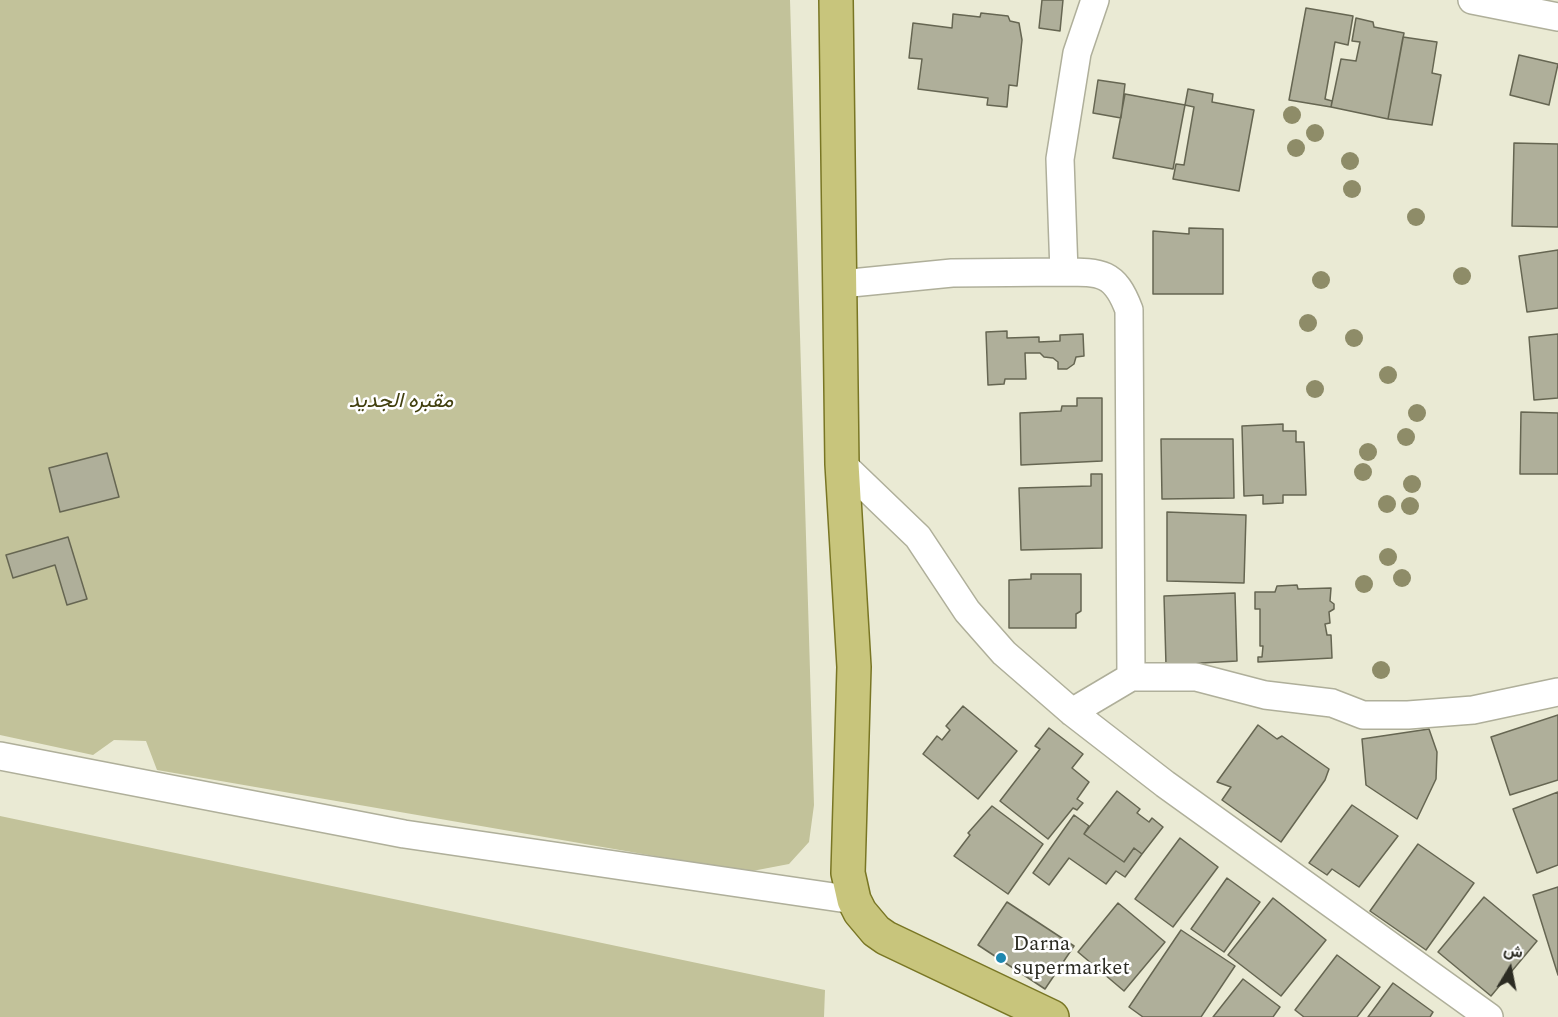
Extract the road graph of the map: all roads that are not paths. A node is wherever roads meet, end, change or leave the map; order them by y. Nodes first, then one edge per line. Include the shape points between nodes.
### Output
1 (836, 0) edge
2 (1095, 0) edge
3 (1472, 0) edge
4 (1558, 16) edge
5 (1064, 272) junction
6 (841, 284) junction
7 (842, 464) junction
8 (1131, 677) junction
9 (1558, 692) edge
10 (1072, 712) junction
11 (0, 756) edge
12 (854, 900) junction
13 (1052, 1017) edge
14 (1489, 1017) edge

1 - 6 main road
2 - 5 street via 1077,54 1060,159
3 - 4 street
5 - 6 street via 952,273
5 - 8 street via 1095,272 1109,277 1122,290 1129,310
6 - 7 main road
7 - 10 street via 918,537 968,611 1004,653
7 - 12 main road via 854,667 848,873
8 - 9 street via 1196,677 1265,695 1332,702 1363,715 1473,710
8 - 10 street
10 - 14 street via 1165,784
11 - 12 street via 404,834
12 - 13 main road via 868,922 886,938

